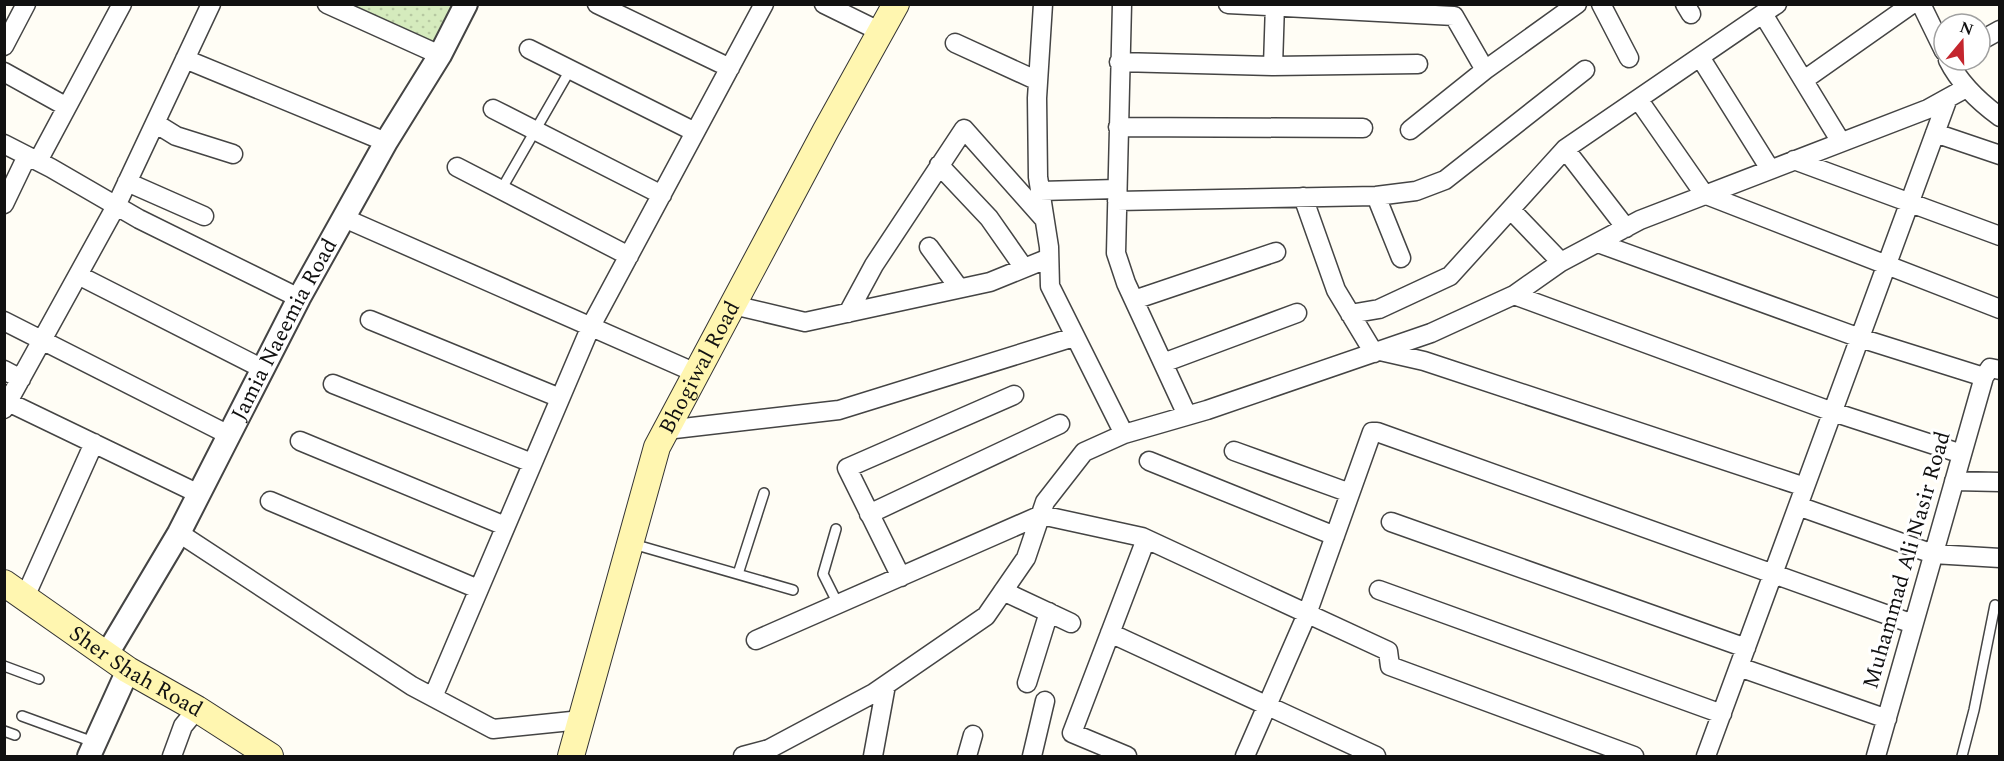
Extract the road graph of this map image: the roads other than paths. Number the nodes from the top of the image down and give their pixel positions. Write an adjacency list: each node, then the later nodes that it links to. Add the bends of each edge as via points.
1 (26, 4): 23 (street)
2 (122, 4): 43 (street)
3 (211, 4): 28 (street)
4 (327, 4): 25 (street)
5 (466, 4): 25 (street, Jamia Naeemia Road)
6 (597, 4): 32 (street)
7 (764, 4): 32 (street)
8 (824, 4): 21 (street)
9 (896, 4): 21 (main road, Bhogiwal Road)
10 (1043, 4): 39 (street)
11 (1122, 4): 29 (street)
12 (1228, 4): 17 (street)
13 (1577, 4): 33 (street)
14 (1601, 4): 27 (street)
15 (1912, 4): 38 (street)
16 (1921, 4): 20 (street)
17 (1275, 6): 19 (street); 31 (street)
18 (1770, 9): 26 (street); 38 (street)
19 (1455, 10): 33 (street)
20 (1932, 26)
21 (880, 32): 95 (main road, Bhogiwal Road)
22 (955, 43): 39 (street)
23 (4, 46)
24 (529, 49): 34 (street)
25 (440, 55): 53 (street, Jamia Naeemia Road)
26 (1700, 57): 42 (street); 63 (street)
27 (1629, 58)
28 (185, 59): 46 (street); 53 (street)
29 (1119, 62): 31 (street); 47 (street)
30 (1418, 64): 31 (street)
31 (1273, 66)
32 (730, 68): 51 (street)
33 (1485, 69): 50 (street)
34 (570, 70): 49 (lane); 51 (street)
35 (1585, 70): 70 (street, via 1445,180 1416,190)
36 (4, 72): 43 (street)
37 (1954, 72): 40 (street)
38 (1804, 80): 54 (street)
39 (1038, 81): 66 (street)
40 (1966, 88): 41 (street); 45 (street)
41 (1948, 98): 52 (street); 54 (street)
42 (1638, 99): 56 (street); 67 (street)
43 (67, 107): 59 (street)
44 (493, 109): 49 (street)
45 (2000, 117)
46 (155, 123): 57 (street, via 176,136); 64 (street)
47 (1118, 127): 48 (street); 69 (street)
48 (1363, 128)
49 (536, 130): 65 (lane); 68 (street)
50 (1410, 130)
51 (695, 132): 68 (street)
52 (1935, 133): 58 (street); 72 (street)
53 (386, 142): 77 (street, Jamia Naeemia Road)
54 (1841, 142): 60 (street)
55 (4, 144): 59 (street)
56 (1565, 149): 75 (street); 79 (street)
57 (233, 154)
58 (2000, 155)
59 (32, 159): 73 (street); 74 (street)
60 (1794, 160): 63 (street); 72 (street)
61 (939, 165): 78 (street, via 963,129); 89 (street, via 990,218); 97 (street)
62 (457, 167): 65 (street)
63 (1770, 169): 67 (street)
64 (127, 182): 74 (street); 76 (street)
65 (501, 190): 84 (street)
66 (1040, 191): 69 (street); 78 (street)
67 (1704, 194): 79 (street); 88 (street)
68 (662, 195): 84 (street)
69 (1117, 195): 71 (street); 94 (street, via 1116,253)
70 (1376, 196): 71 (street); 86 (street)
71 (1303, 197): 99 (street, via 1336,290)
72 (1910, 202): 80 (street); 88 (street)
73 (4, 204)
74 (116, 206): 90 (street); 93 (street)
75 (1512, 211): 87 (street); 99 (street, via 1450,276 1379,309)
76 (204, 216)
77 (344, 218): 93 (street, Jamia Naeemia Road); 102 (street)
78 (1044, 219): 85 (street)
79 (1626, 228): 81 (street)
80 (2000, 236)
81 (1598, 243): 87 (street); 104 (street)
82 (929, 247): 91 (street)
83 (1276, 252): 94 (street)
84 (628, 256): 102 (street)
85 (1049, 258): 89 (street); 103 (street, via 1050,286)
86 (1401, 258)
87 (1562, 262): 92 (street)
88 (1886, 266): 96 (street); 104 (street)
89 (1024, 268): 91 (street, via 990,282)
90 (78, 274): 105 (street); 108 (street)
91 (959, 288): 97 (street)
92 (1514, 295): 106 (street, via 1431,333); 117 (street)
93 (299, 298): 108 (street, Jamia Naeemia Road)
94 (1134, 300): 107 (street)
95 (733, 305): 97 (street, via 805,322); 111 (main road, Bhogiwal Road)
96 (2000, 309)
97 (848, 313)
98 (1297, 313): 107 (street)
99 (1350, 314): 106 (street)
100 (370, 320): 115 (street)
101 (4, 321): 105 (street)
102 (591, 327): 111 (street); 115 (street)
103 (1074, 338): 120 (street, via 839,410); 121 (street)
104 (1860, 338): 110 (street); 117 (street)
105 (42, 341): 112 (street); 122 (street)
106 (1377, 352): 118 (street); 131 (street, via 1424,362)
107 (1163, 363): 118 (street)
108 (263, 369): 122 (street, Jamia Naeemia Road)
109 (4, 370): 112 (street)
110 (1992, 373): 126 (street, Muhammad Ali Nasir Road)
111 (696, 374): 120 (main road, Bhogiwal Road)
112 (21, 379): 116 (street)
113 (333, 384): 128 (street)
114 (1014, 395): 137 (street, via 847,468)
115 (560, 398): 128 (street)
116 (6, 405): 124 (street)
117 (1833, 412): 126 (street); 131 (street)
118 (1187, 416): 121 (street)
119 (1060, 424): 137 (street)
120 (666, 430): 145 (main road, Bhogiwal Road, via 657,447)
121 (1124, 434): 138 (street, via 1084,452 1045,502)
122 (229, 435): 134 (street, Jamia Naeemia Road)
123 (300, 441): 140 (street)
124 (94, 443): 134 (street); 151 (street)
125 (1234, 451): 133 (street)
126 (1962, 454): 129 (street, Muhammad Ali Nasir Road)
127 (1149, 461): 143 (street)
128 (532, 463): 140 (street)
129 (1954, 481): 130 (street); 146 (street, Muhammad Ali Nasir Road)
130 (2000, 482)
131 (1805, 487): 136 (street)
132 (764, 493): 149 (lane)
133 (1350, 493): 143 (street); 148 (street, via 1372,432 1377,432)
134 (199, 494): 142 (street, Jamia Naeemia Road)
135 (270, 501): 152 (street)
136 (1798, 506): 146 (street); 148 (street)
137 (869, 514): 150 (street)
138 (1041, 515): 144 (street); 150 (street); 155 (street, via 1026,558)
139 (1391, 522): 164 (street)
140 (505, 525): 152 (street)
141 (836, 529): 156 (lane, via 822,574)
142 (179, 532): 165 (street, Jamia Naeemia Road); 172 (street)
143 (1335, 536): 159 (street)
144 (1146, 539): 159 (street); 162 (street)
145 (630, 543): 149 (lane); 179 (main road, Bhogiwal Road)
146 (1933, 554): 147 (street); 161 (street, Muhammad Ali Nasir Road)
147 (2000, 558)
148 (1774, 573): 161 (street); 164 (street)
149 (738, 574): 153 (lane)
150 (900, 577): 156 (street)
151 (15, 590): 165 (main road, Sher Shah Road)
152 (478, 590): 172 (street)
153 (794, 590)
154 (1379, 590): 176 (street)
155 (1003, 591): 158 (street); 171 (street, via 986,616)
156 (838, 604): 163 (street)
157 (1995, 605): 198 (lane)
158 (1049, 612): 160 (street); 170 (street)
159 (1307, 614): 174 (street); 195 (street, via 1388,651 1390,666)
160 (1071, 623)
161 (1913, 624): 178 (street, Muhammad Ali Nasir Road)
162 (1110, 633): 174 (street); 192 (street, via 1072,733)
163 (756, 640)
164 (1746, 648): 167 (street)
165 (106, 654): 168 (main road, Sher Shah Road)
166 (4, 666): 169 (lane)
167 (1739, 667): 176 (street); 178 (street)
168 (128, 669): 175 (main road, Sher Shah Road); 183 (street)
169 (39, 679)
170 (1027, 683)
171 (886, 685): 184 (street); 189 (street)
172 (433, 697): 179 (street, via 493,729)
173 (1045, 701): 191 (street)
174 (1267, 705): 193 (street); 194 (street)
175 (197, 709): 185 (main road, Sher Shah Road); 186 (street, via 183,726)
176 (1722, 714): 196 (street)
177 (22, 716): 183 (lane)
178 (1887, 719): 197 (street, Muhammad Ali Nasir Road)
179 (581, 720): 187 (main road, Bhogiwal Road)
180 (4, 731): 181 (lane)
181 (15, 735)
182 (973, 735): 190 (street)
183 (92, 749)
184 (779, 750): 188 (street)
185 (261, 754)
186 (172, 756)
187 (571, 756)
188 (743, 756)
189 (873, 756)
190 (968, 756)
191 (1032, 756)
192 (1127, 756)
193 (1245, 756)
194 (1376, 756)
195 (1634, 756)
196 (1707, 756)
197 (1876, 756)
198 (1962, 756)

